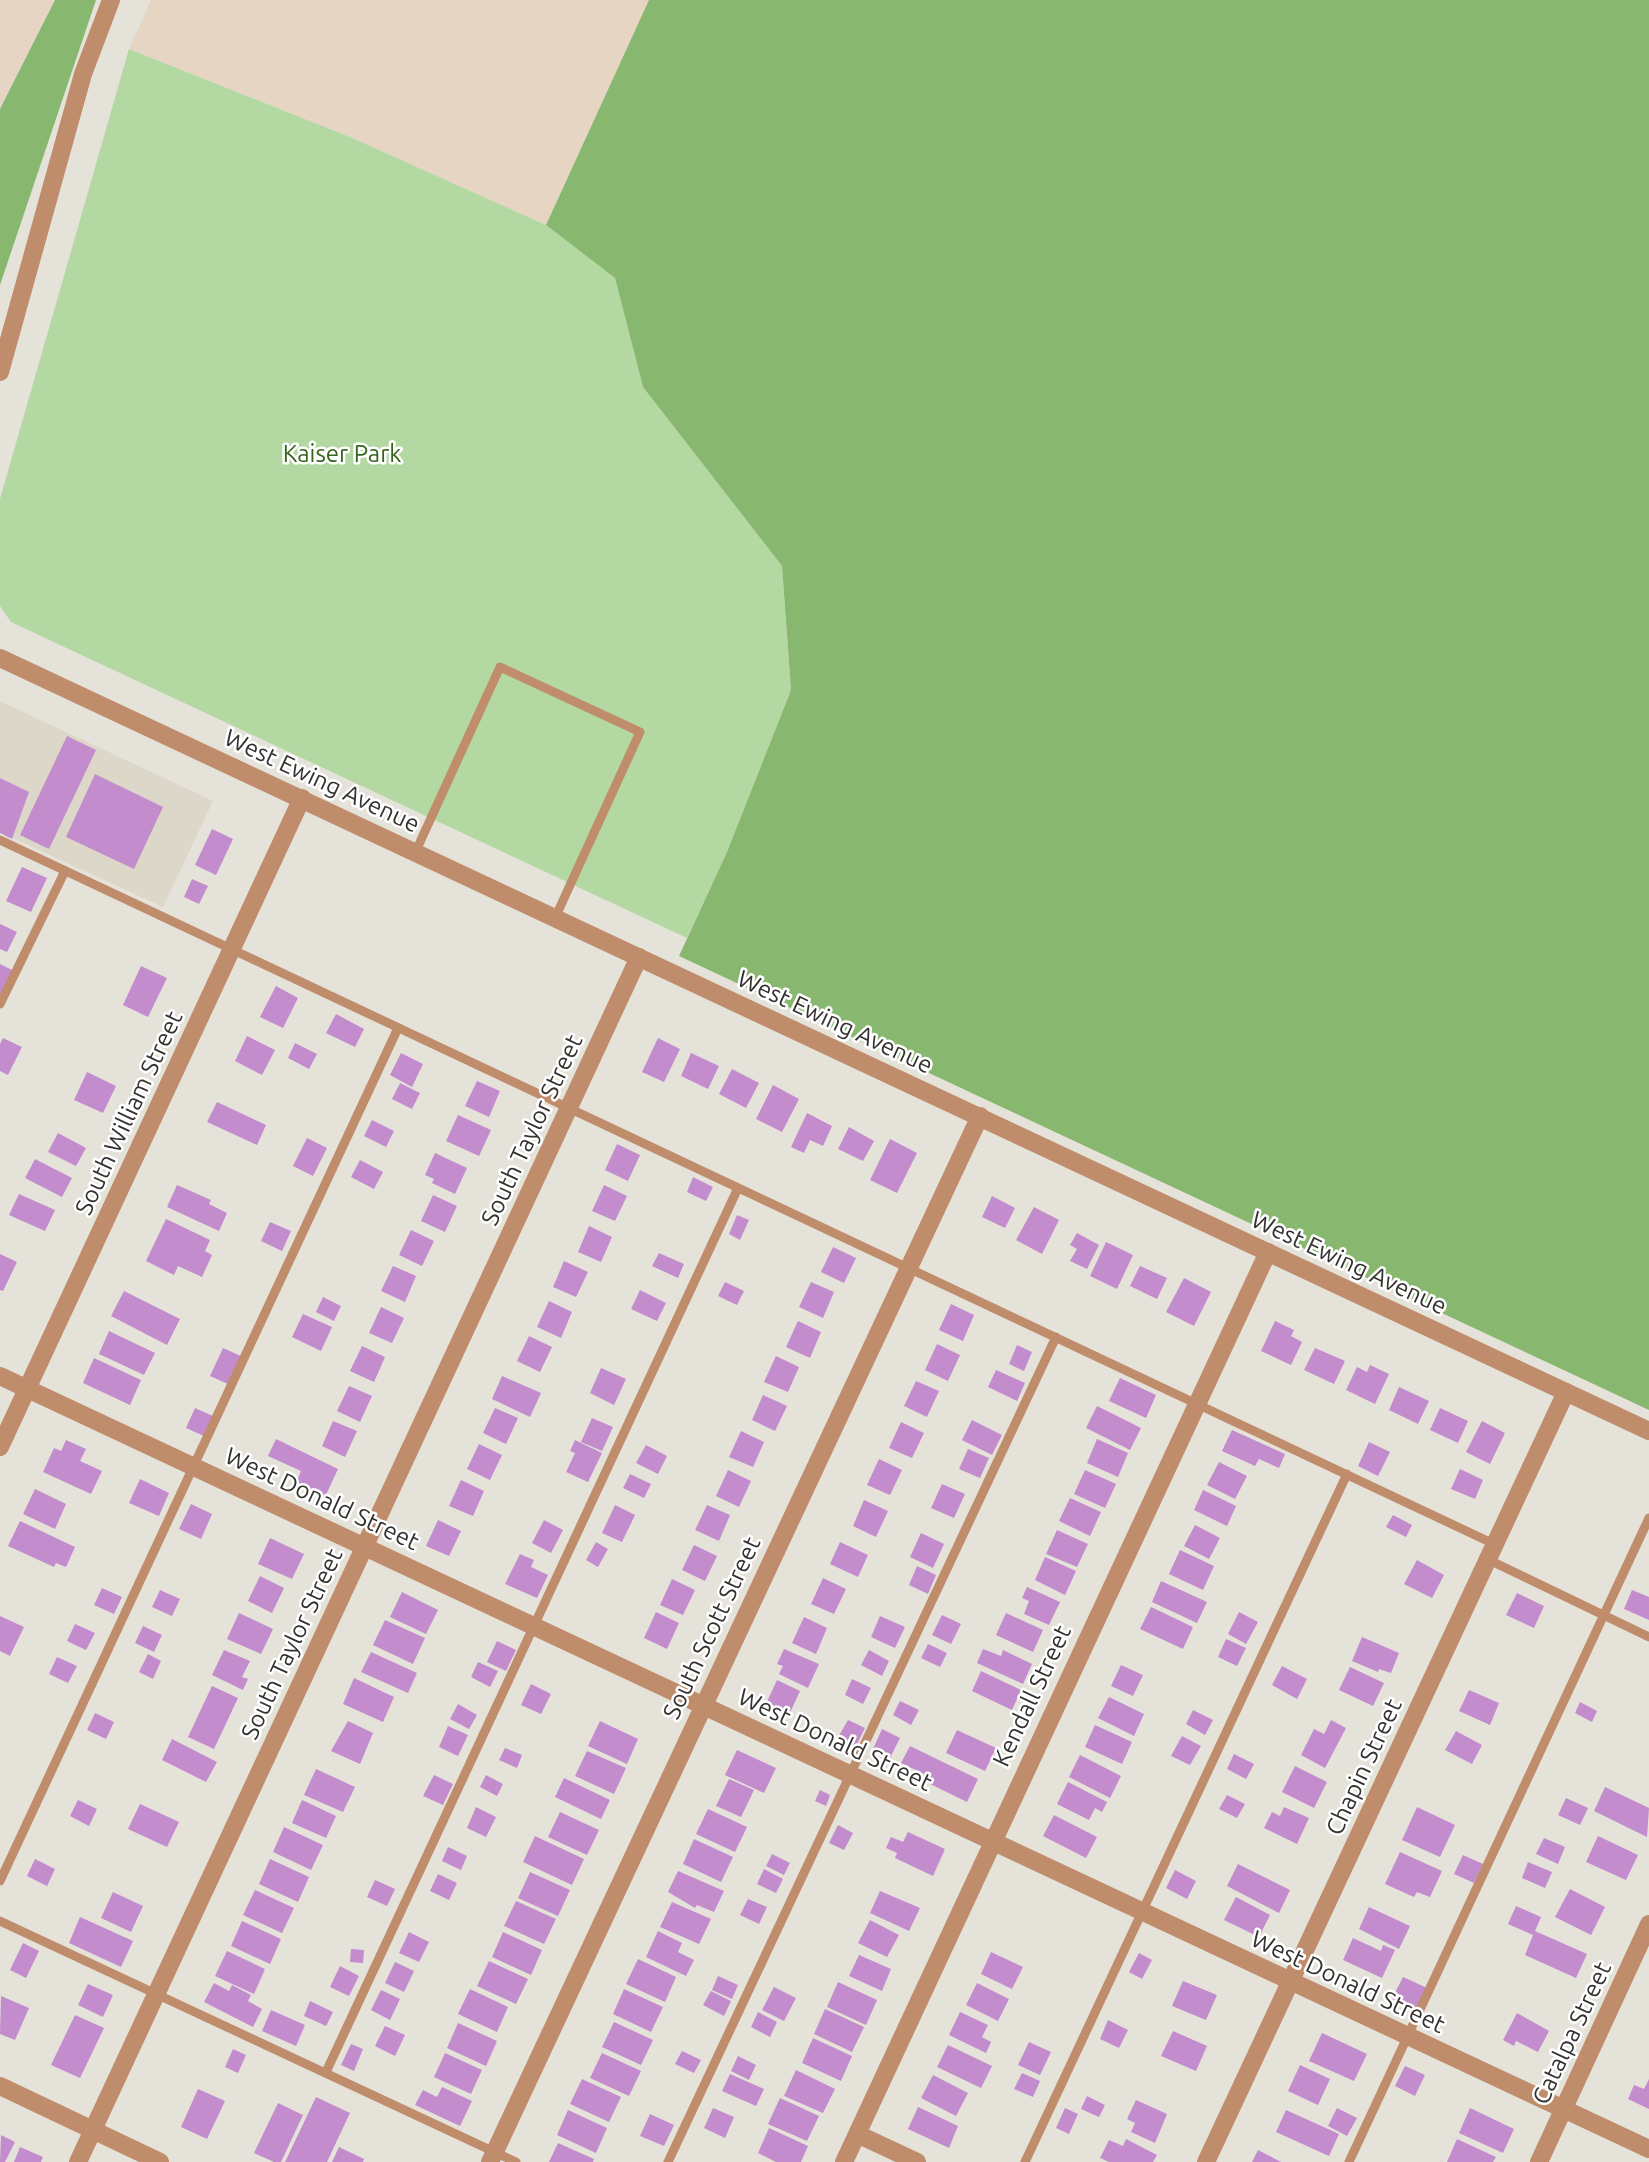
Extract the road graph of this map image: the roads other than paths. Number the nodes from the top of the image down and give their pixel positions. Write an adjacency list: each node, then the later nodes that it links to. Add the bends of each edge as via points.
1 (111, 0): 2 (street, via 80,86)
2 (0, 372)
3 (0, 658): 4 (street, West Ewing Avenue)
4 (302, 798): 6 (street, West Ewing Avenue); 9 (street, South William Street)
5 (0, 840): 7 (lane)
6 (415, 853): 8 (street, West Ewing Avenue); 8 (lane, via 500,667 640,732)
7 (65, 870): 9 (lane); 11 (lane)
8 (555, 918): 10 (street, West Ewing Avenue)
9 (232, 949): 12 (lane); 20 (street, South William Street)
10 (639, 957): 13 (street, South Taylor Street); 14 (street, West Ewing Avenue)
11 (0, 1004)
12 (398, 1028): 13 (lane); 25 (lane)
13 (569, 1108): 15 (lane); 28 (street, South Taylor Street)
14 (980, 1116): 16 (street, West Ewing Avenue); 17 (street, South Scott Street)
15 (738, 1188): 17 (lane); 31 (lane)
16 (1268, 1252): 21 (street, West Ewing Avenue); 22 (street, Kendall Street)
17 (908, 1267): 18 (lane); 33 (street, South Scott Street)
18 (1056, 1338): 22 (lane); 34 (lane)
19 (0, 1376): 20 (street, West Donald Street)
20 (27, 1389): 24 (street, South William Street); 25 (street, West Donald Street)
21 (1566, 1392): 23 (street, West Ewing Avenue); 29 (street, Chapin Street)
22 (1196, 1403): 26 (lane); 35 (street, Kendall Street)
23 (1649, 1431)
24 (0, 1447)
25 (194, 1467): 28 (street, West Donald Street); 36 (lane)
26 (1347, 1474): 29 (lane); 37 (lane)
27 (1649, 1518): 30 (lane)
28 (365, 1547): 31 (street, West Donald Street); 41 (street, South Taylor Street)
29 (1491, 1551): 30 (lane); 40 (street, Chapin Street)
30 (1604, 1616): 32 (lane); 42 (lane)
31 (536, 1625): 33 (street, West Donald Street); 43 (lane)
32 (1649, 1637)
33 (704, 1704): 34 (street, West Donald Street); 49 (street, South Scott Street)
34 (851, 1774): 35 (street, West Donald Street); 53 (lane)
35 (991, 1840): 37 (street, West Donald Street); 47 (street, Kendall Street)
36 (0, 1881)
37 (1142, 1912): 40 (street, West Donald Street); 56 (lane)
38 (0, 1921): 41 (lane)
39 (1649, 1924): 45 (street, Catalpa Street)
40 (1289, 1982): 42 (street, West Donald Street); 57 (street, Chapin Street)
41 (156, 1993): 43 (lane); 46 (street, South Taylor Street)
42 (1408, 2037): 45 (street, West Donald Street); 58 (lane)
43 (326, 2072): 49 (lane)
44 (0, 2086): 46 (street)
45 (1563, 2109): 48 (street, West Donald Street); 59 (street, Catalpa Street)
46 (93, 2130): 50 (street, South Taylor Street); 51 (street)
47 (857, 2134): 54 (street, Kendall Street); 55 (street)
48 (1649, 2149)
49 (492, 2157): 52 (lane)
50 (78, 2162)
51 (160, 2162)
52 (516, 2162)
53 (668, 2162)
54 (844, 2162)
55 (917, 2162)
56 (1025, 2162)
57 (1206, 2162)
58 (1349, 2162)
59 (1539, 2162)

